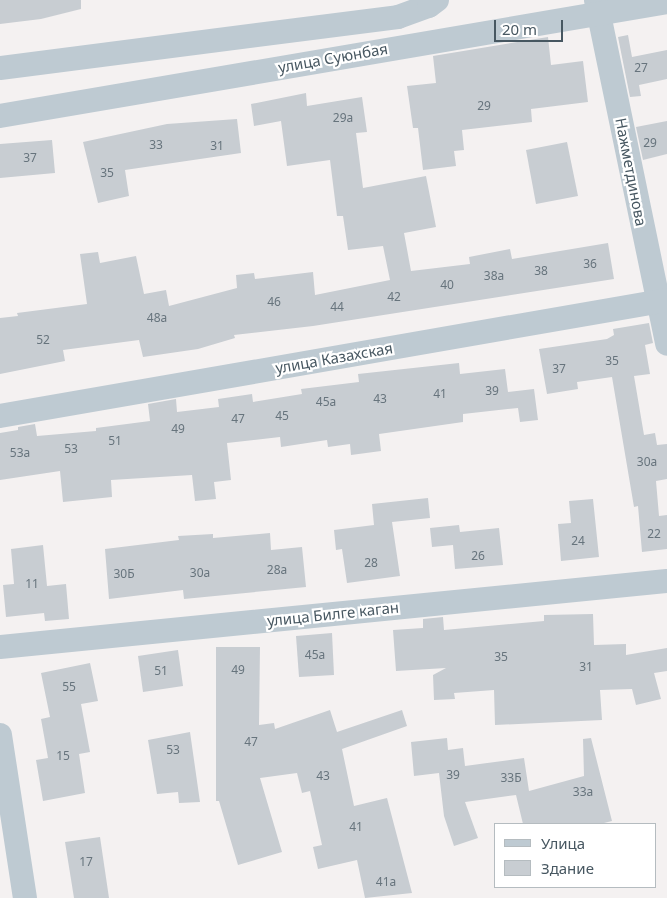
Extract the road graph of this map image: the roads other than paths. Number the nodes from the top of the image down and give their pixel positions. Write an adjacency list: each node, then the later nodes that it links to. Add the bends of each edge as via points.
1 (437, 0): 4 (street, улица Суюнбая, via 398,17)
2 (667, 2): 3 (street, улица Суюнбая)
3 (597, 6): 5 (street, улица Суюнбая); 6 (street, Нажметдинова)
4 (0, 68)
5 (0, 116)
6 (662, 301): 7 (street, Нажметдинова); 8 (street, улица Казахская)
7 (667, 344)
8 (0, 416)
9 (667, 581): 10 (street, улица Билге каган)
10 (0, 647)
11 (0, 735): 12 (street)
12 (25, 898)

